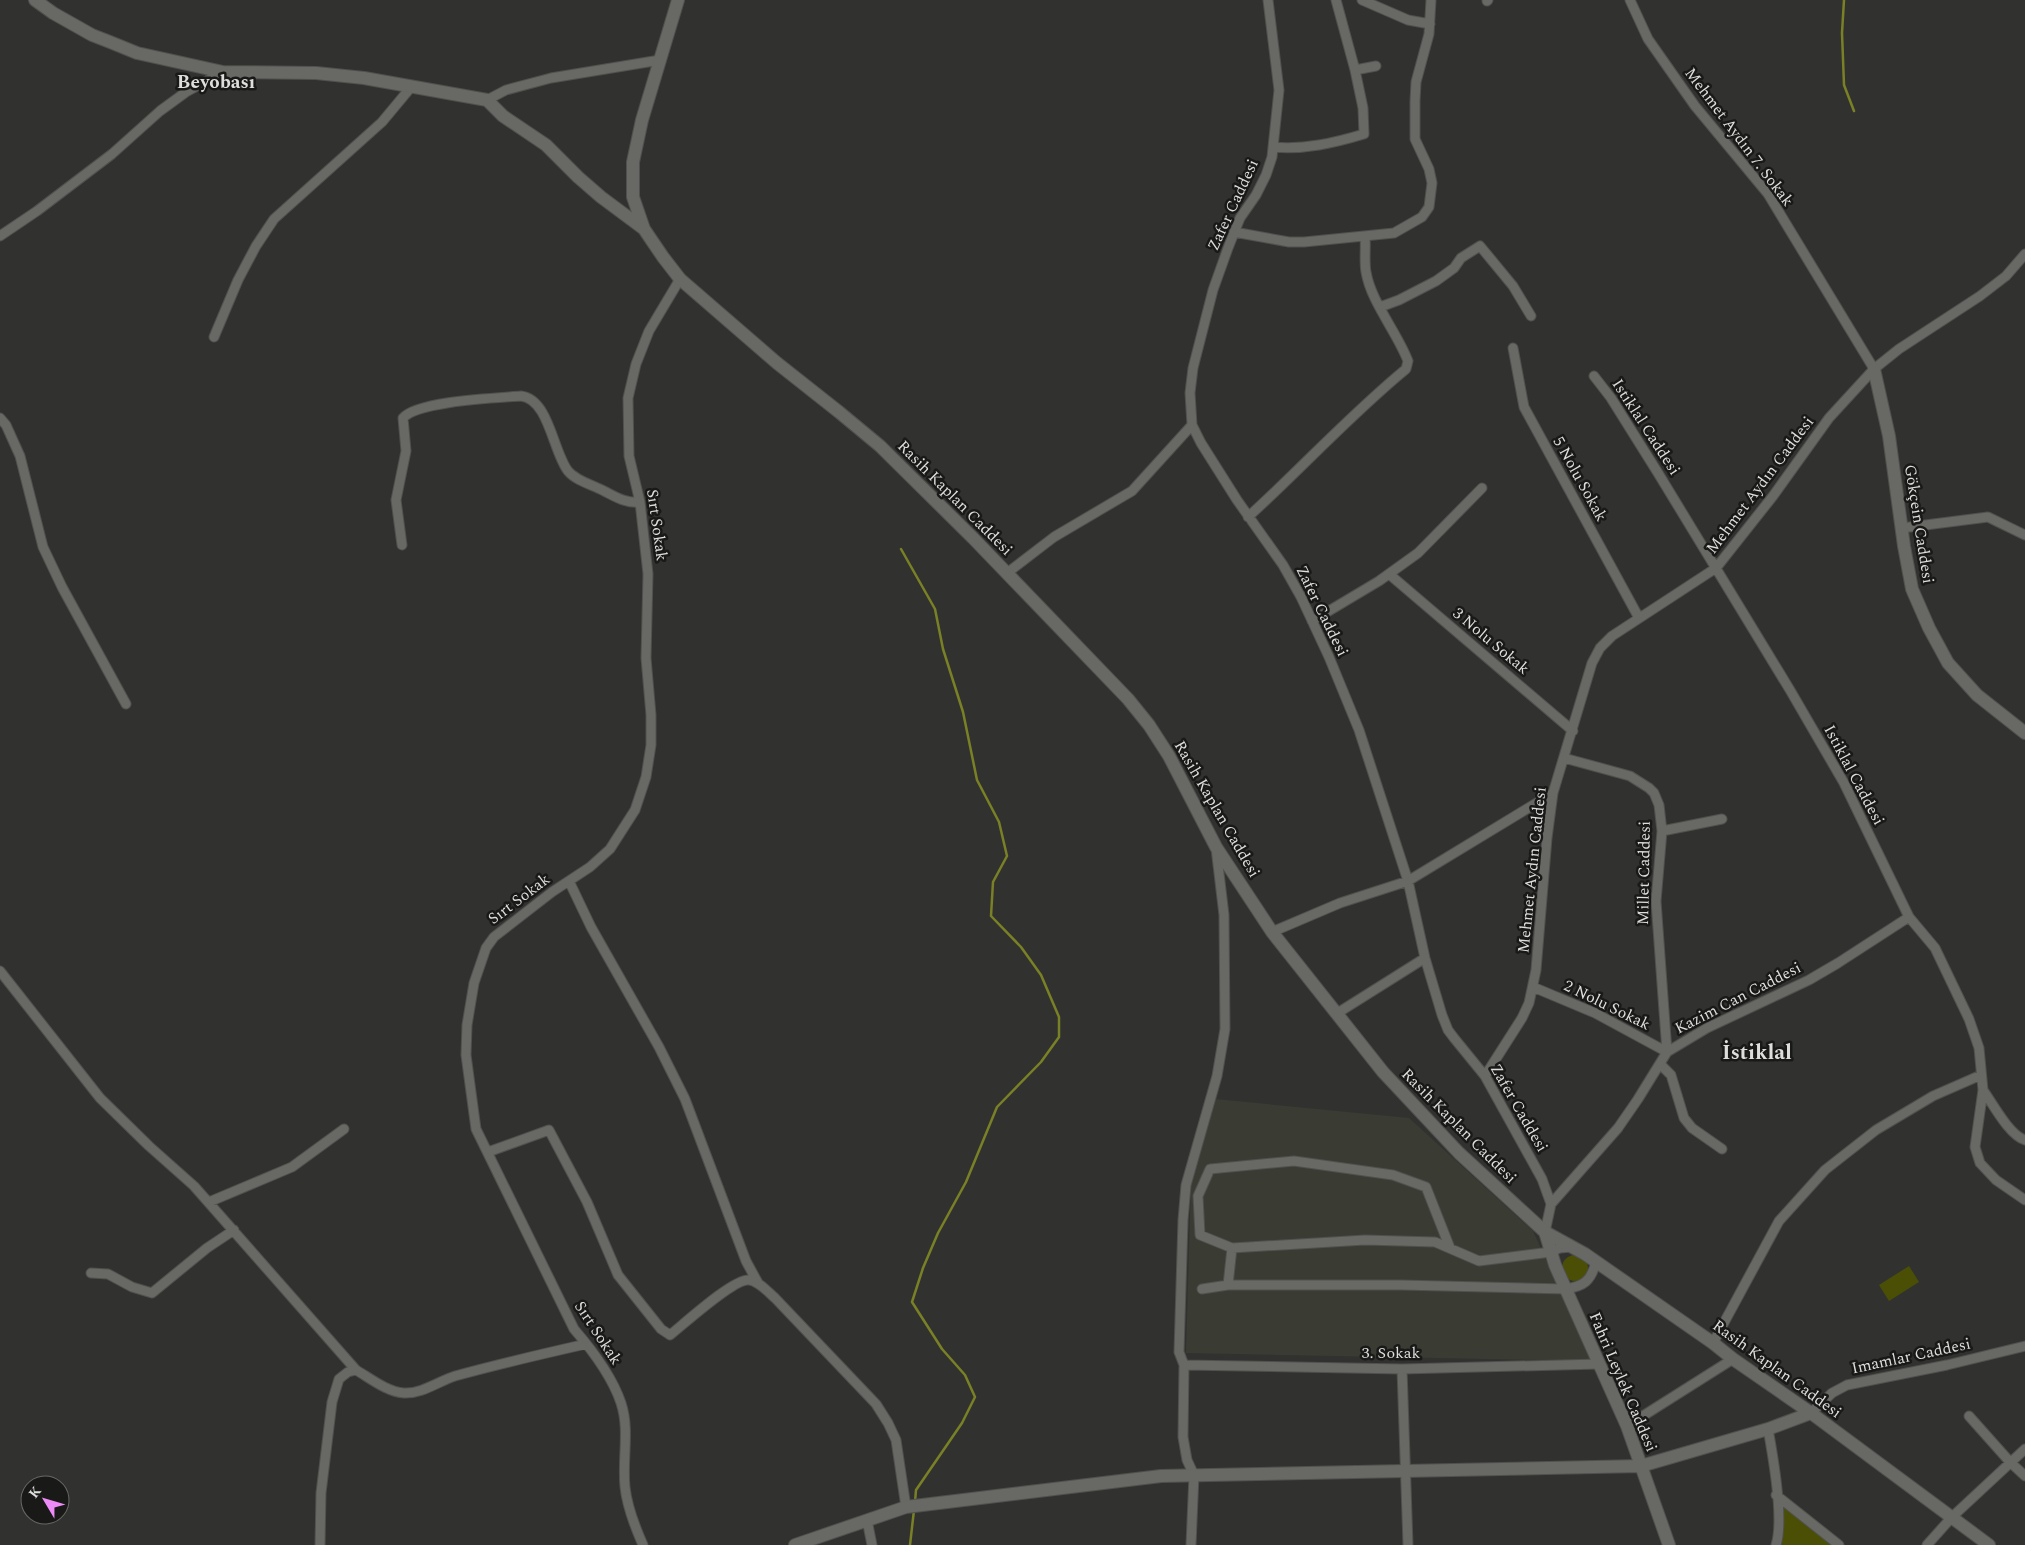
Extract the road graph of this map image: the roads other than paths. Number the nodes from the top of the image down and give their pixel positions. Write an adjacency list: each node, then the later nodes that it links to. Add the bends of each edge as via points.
1 (35, 0): 12 (street, via 92,35 128,49)
2 (678, 0): 9 (street, Rasih Kaplan Caddesi)
3 (1268, 0): 15 (street, Zafer Caddesi, via 1279,90)
4 (1336, 0): 11 (street)
5 (1362, 0): 8 (street, via 1408,20)
6 (1431, 0): 8 (street)
7 (1630, 0): 26 (street, Mehmet Aydın 7. Sokak, via 1648,39 1695,106 1768,194)
8 (1430, 24): 19 (street, via 1416,82 1414,120 1415,139 1432,183 1429,207 1422,217 1394,233)
9 (660, 60): 14 (street, via 552,78 506,90); 16 (street, Rasih Kaplan Caddesi, via 633,162 633,197)
10 (1376, 66): 11 (street)
11 (1355, 70): 15 (street, via 1363,108 1364,134 1292,149)
12 (223, 72): 13 (street, via 316,74); 18 (street, via 160,111 112,154)
13 (412, 86): 14 (street); 24 (street, via 382,122 274,219 238,280)
14 (487, 100): 16 (street, via 503,116 546,144 578,178)
15 (1273, 147): 17 (street, Zafer Caddesi, via 1266,175)
16 (644, 229): 21 (street, Rasih Kaplan Caddesi)
17 (1234, 232): 19 (street, via 1288,242); 29 (street, Zafer Caddesi, via 1213,290 1193,368 1190,392)
18 (0, 236)
19 (1365, 237): 22 (street, via 1366,272)
20 (2025, 254): 26 (street, Mehmet Aydın Caddesi, via 2006,276 1980,296)
21 (680, 279): 31 (street, Sırt Sokak, via 648,331 628,398 629,456); 37 (street, Rasih Kaplan Caddesi, via 776,363 880,446)
22 (1380, 307): 23 (street, via 1436,281 1480,246 1513,286); 32 (street, via 1403,348 1408,361 1406,369 1337,430)
23 (1531, 316)
24 (214, 337)
25 (1513, 348): 39 (street, 5 Nolu Sokak, via 1524,407)
26 (1874, 369): 33 (street, Gökçein Caddesi, via 1890,436); 36 (street, Mehmet Aydın Caddesi, via 1829,418)
27 (1594, 376): 36 (street, Istiklal Caddesi, via 1611,398)
28 (0, 418): 41 (street, via 20,456 43,547)
29 (1192, 425): 32 (street, Zafer Caddesi); 37 (street, via 1132,491 1054,537)
30 (1482, 488): 38 (street, via 1418,553)
31 (640, 502): 35 (street, via 621,500 570,474 537,404 530,398 521,396 438,405 403,418 406,460 396,500); 49 (street, Sırt Sokak, via 648,574 646,658 651,745 646,777 635,810 610,849)
32 (1248, 517): 40 (street, Zafer Caddesi, via 1283,565)
33 (1902, 528): 34 (street, via 1988,517); 43 (street, Gökçein Caddesi, via 1912,589 1948,663 1978,695)
34 (2025, 535)
35 (402, 545)
36 (1716, 568): 39 (street, Mehmet Aydın Caddesi); 51 (street, Istiklal Caddesi, via 1844,783)
37 (1007, 573): 48 (street, Rasih Kaplan Caddesi, via 1149,725)
38 (1389, 574): 40 (street); 42 (street, 3 Nolu Sokak)
39 (1639, 618): 42 (street, Mehmet Aydın Caddesi, via 1600,648 1592,663)
40 (1312, 621): 50 (street, Zafer Caddesi, via 1359,730)
41 (126, 704)
42 (1573, 731): 44 (street, Mehmet Aydın Caddesi)
43 (2025, 733)
44 (1564, 758): 45 (street, Mehmet Aydın Caddesi); 47 (street, Millet Caddesi, via 1630,776 1649,788 1659,806)
45 (1553, 793): 50 (street); 55 (street, Mehmet Aydın Caddesi)
46 (1722, 819): 47 (street)
47 (1662, 831): 57 (street, Millet Caddesi, via 1656,901)
48 (1216, 847): 52 (street, Rasih Kaplan Caddesi); 86 (street, via 1224,915 1225,1029 1217,1076 1186,1185 1179,1352)
49 (569, 881): 65 (street, Sırt Sokak, via 494,938 486,948 474,983 466,1055 476,1129); 77 (street, via 685,1100)
50 (1408, 881): 52 (street, via 1340,903); 53 (street, Zafer Caddesi)
51 (1909, 917): 57 (street, Kazim Can Caddesi, via 1809,980 1707,1028); 59 (street, Istiklal Caddesi, via 1935,948 1969,1019 1979,1048)
52 (1272, 932): 56 (street, Rasih Kaplan Caddesi)
53 (1425, 958): 56 (street); 60 (street, Zafer Caddesi, via 1448,1030)
54 (0, 971): 67 (street, via 100,1098)
55 (1533, 987): 57 (street, 2 Nolu Sokak, via 1595,1013); 60 (street, Mehmet Aydın Caddesi, via 1522,1018)
56 (1336, 1014): 70 (street, Rasih Kaplan Caddesi, via 1421,1114)
57 (1667, 1052): 58 (street, Kazim Can Caddesi)
58 (1660, 1064): 64 (street, via 1670,1075 1684,1118 1692,1128); 68 (street, Kazim Can Caddesi, via 1618,1128)
59 (1981, 1075): 61 (street, Istiklal Caddesi); 81 (street, via 1933,1096 1876,1130 1825,1170 1779,1221)
60 (1485, 1076): 68 (street, Zafer Caddesi, via 1542,1179)
61 (1983, 1090): 63 (street, via 2010,1129); 66 (street, Istiklal Caddesi, via 1976,1147 1980,1164)
62 (344, 1129): 67 (street, via 292,1167)
63 (2025, 1140)
64 (1722, 1149)
65 (488, 1152): 77 (street, via 549,1130 587,1202 618,1275 661,1329 670,1335 727,1289 742,1281); 82 (street, Sırt Sokak, via 574,1330)
66 (2025, 1200)
67 (209, 1202): 69 (street)
68 (1551, 1204): 70 (street)
69 (234, 1230): 76 (street, via 152,1293 108,1274); 88 (street)
70 (1545, 1232): 71 (street, Rasih Kaplan Caddesi); 74 (street, Fahri Leylek Caddesi)
71 (1572, 1247): 74 (street); 75 (street, Rasih Kaplan Caddesi)
72 (1232, 1248): 73 (street, via 1365,1240 1435,1242); 73 (street, via 1200,1235 1198,1196 1210,1169 1294,1161 1393,1175 1426,1187); 78 (street)
73 (1450, 1248): 74 (street, via 1479,1260)
74 (1551, 1252): 80 (street, Fahri Leylek Caddesi)
75 (1596, 1262): 80 (street, via 1593,1274 1586,1282); 81 (street, Rasih Kaplan Caddesi)
76 (91, 1273)
77 (758, 1284): 100 (street, via 876,1404 896,1440)
78 (1228, 1285): 79 (street); 80 (street)
79 (1202, 1289)
80 (1566, 1289): 85 (street, Fahri Leylek Caddesi)
81 (1713, 1342): 84 (street, Rasih Kaplan Caddesi)
82 (586, 1344): 88 (street, via 449,1378 417,1392 390,1390); 105 (street, Sırt Sokak, via 611,1380 621,1404 626,1441 625,1487)
83 (2025, 1346): 89 (street, Imamlar Caddesi, via 1947,1366 1847,1384)
84 (1733, 1359): 89 (street, Rasih Kaplan Caddesi); 91 (street)
85 (1599, 1364): 87 (street, 3. Sokak); 91 (street, Fahri Leylek Caddesi)
86 (1184, 1365): 87 (street, 3. Sokak); 97 (street, via 1183,1437 1187,1460)
87 (1402, 1369): 96 (street)
88 (356, 1370): 104 (street, via 339,1380 332,1402 320,1493)
89 (1811, 1413): 92 (street); 101 (street, Rasih Kaplan Caddesi)
90 (1969, 1416): 94 (street)
91 (1627, 1426): 95 (street, Fahri Leylek Caddesi)
92 (1768, 1429): 95 (street); 99 (street)
93 (2025, 1449): 94 (street)
94 (2010, 1462): 98 (street); 101 (street)
95 (1641, 1466): 96 (street); 110 (street, Fahri Leylek Caddesi)
96 (1406, 1471): 97 (street); 109 (street)
97 (1194, 1475): 100 (street, via 1161,1476); 108 (street)
98 (2025, 1476)
99 (1776, 1495): 103 (street); 111 (street)
100 (906, 1507): 102 (street)
101 (1952, 1517): 112 (street); 113 (street, Rasih Kaplan Caddesi)
102 (867, 1520): 106 (street); 107 (street)
103 (1778, 1544)
104 (320, 1545)
105 (643, 1545)
106 (795, 1545)
107 (872, 1545)
108 (1191, 1545)
109 (1408, 1545)
110 (1669, 1545)
111 (1839, 1545)
112 (1927, 1545)
113 (1989, 1545)

